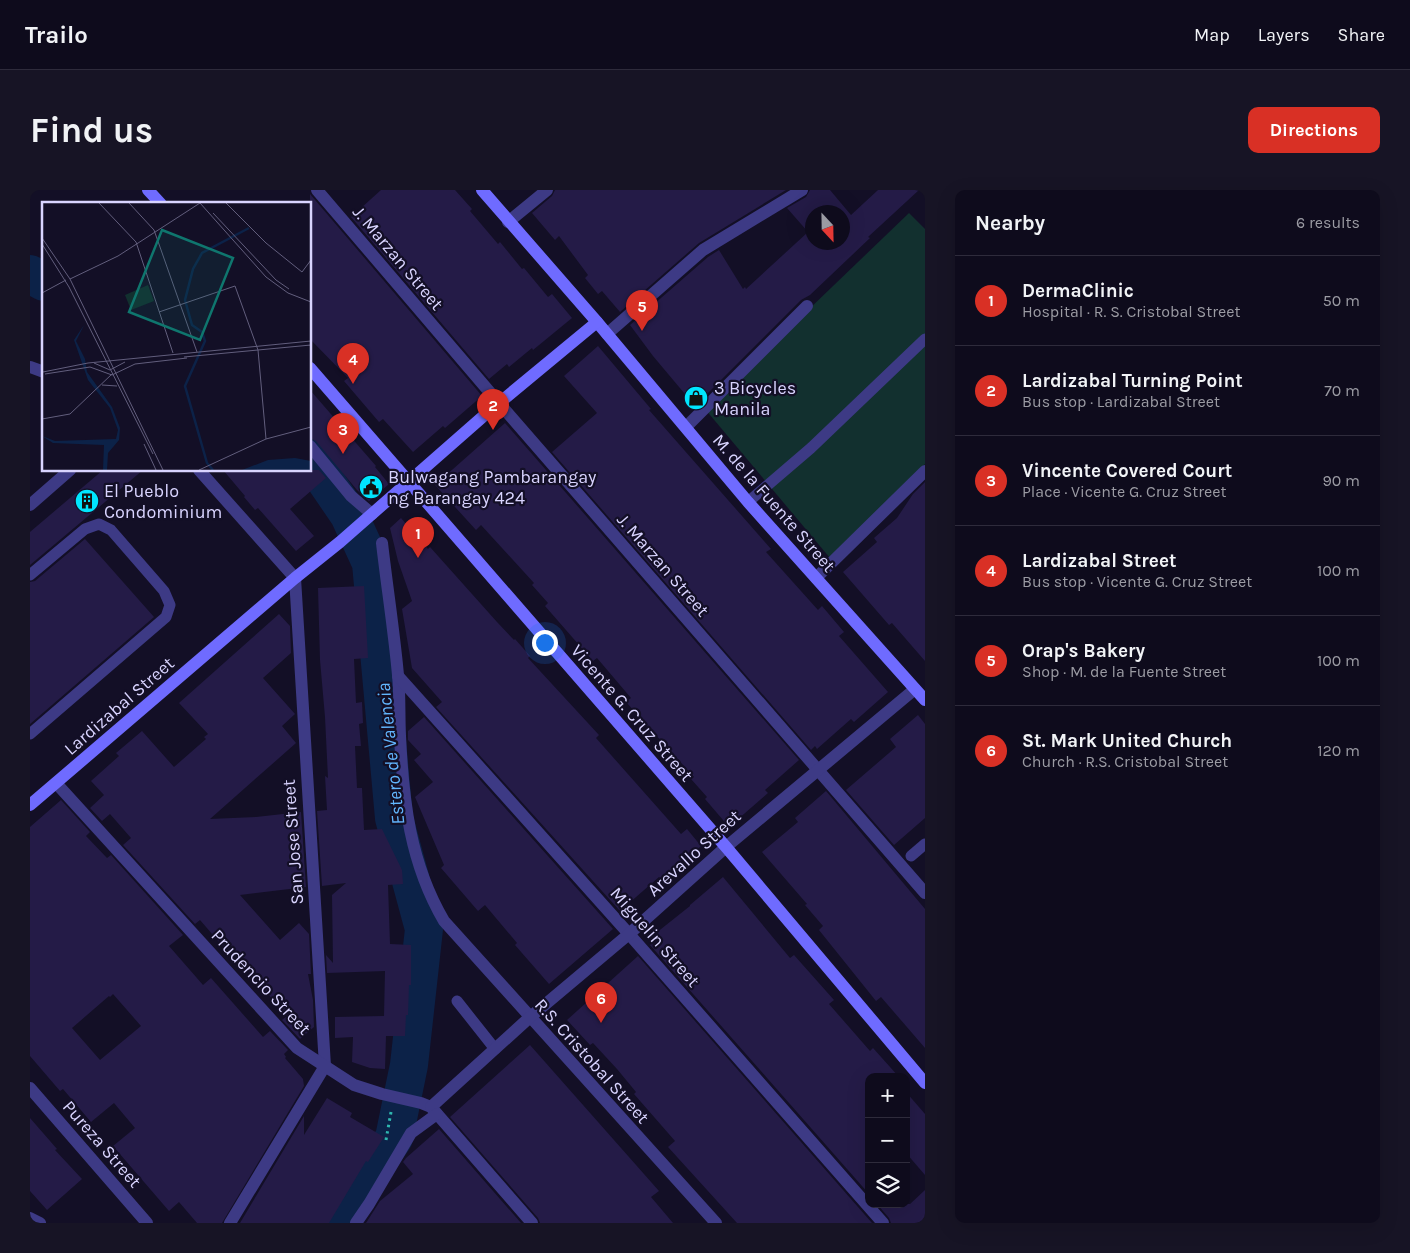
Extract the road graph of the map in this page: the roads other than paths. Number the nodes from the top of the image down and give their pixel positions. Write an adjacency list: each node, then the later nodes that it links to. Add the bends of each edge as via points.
1 (148, 190): 6 (street)
2 (317, 190): 15 (street, J. Marzan Street)
3 (482, 190): 7 (street, M. de la Fuente Street)
4 (547, 190): 7 (street)
5 (802, 190): 10 (street, via 703,250)
6 (159, 202)
7 (508, 222): 9 (street, M. de la Fuente Street)
8 (807, 306): 16 (street)
9 (597, 322): 10 (street, M. de la Fuente Street); 15 (street, Lardizabal Street)
10 (607, 334): 16 (street, M. de la Fuente Street)
11 (925, 339): 22 (lane, via 812,448)
12 (30, 367): 14 (street)
13 (311, 369): 21 (street, Vicente G. Cruz Street)
14 (42, 371)
15 (499, 403): 21 (street, Lardizabal Street); 33 (street, J. Marzan Street)
16 (686, 427): 22 (street, M. de la Fuente Street)
17 (311, 447): 24 (street)
18 (69, 471): 23 (street)
19 (199, 471): 27 (street)
20 (925, 471): 28 (street)
21 (409, 482): 24 (street, Lardizabal Street); 37 (street, Vicente G. Cruz Street)
22 (748, 502): 28 (street, M. de la Fuente Street)
23 (30, 505)
24 (369, 517): 27 (street, Lardizabal Street)
25 (382, 544): 29 (street, R.S. Cristobal Street)
26 (30, 576): 32 (lane, via 84,529 99,524 111,530 164,591 170,605 166,617)
27 (295, 578): 34 (street, Lardizabal Street); 44 (street, San Jose Street)
28 (816, 578): 30 (street, M. de la Fuente Street)
29 (398, 676): 40 (street, Miguelin Street); 42 (street, R.S. Cristobal Street, via 405,804 412,848 434,905 444,921)
30 (915, 689): 31 (street, M. de la Fuente Street); 33 (street, Arevallo Street)
31 (925, 700)
32 (30, 734)
33 (818, 770): 37 (street, Arevallo Street); 39 (street, J. Marzan Street)
34 (56, 783): 35 (street, Lardizabal Street); 44 (street, Prudencio Street, via 297,1048)
35 (30, 805)
36 (925, 844): 38 (lane)
37 (726, 847): 40 (street, Arevallo Street); 45 (street, Vicente G. Cruz Street)
38 (911, 856)
39 (925, 893)
40 (629, 934): 42 (street, Arevallo Street); 55 (street, Miguelin Street)
41 (458, 1001): 43 (lane)
42 (529, 1018): 43 (street, Arevallo Street); 54 (street, R.S. Cristobal Street)
43 (495, 1049): 47 (street, Arevallo Street)
44 (325, 1066): 47 (street, Prudencio Street, via 354,1085); 51 (street)
45 (925, 1083)
46 (30, 1088): 50 (street, Pureza Street)
47 (429, 1108): 52 (street, Arevallo Street); 53 (street)
48 (30, 1218): 49 (street)
49 (40, 1223)
50 (147, 1223)
51 (230, 1223)
52 (356, 1223)
53 (532, 1223)
54 (716, 1223)
55 (883, 1223)

